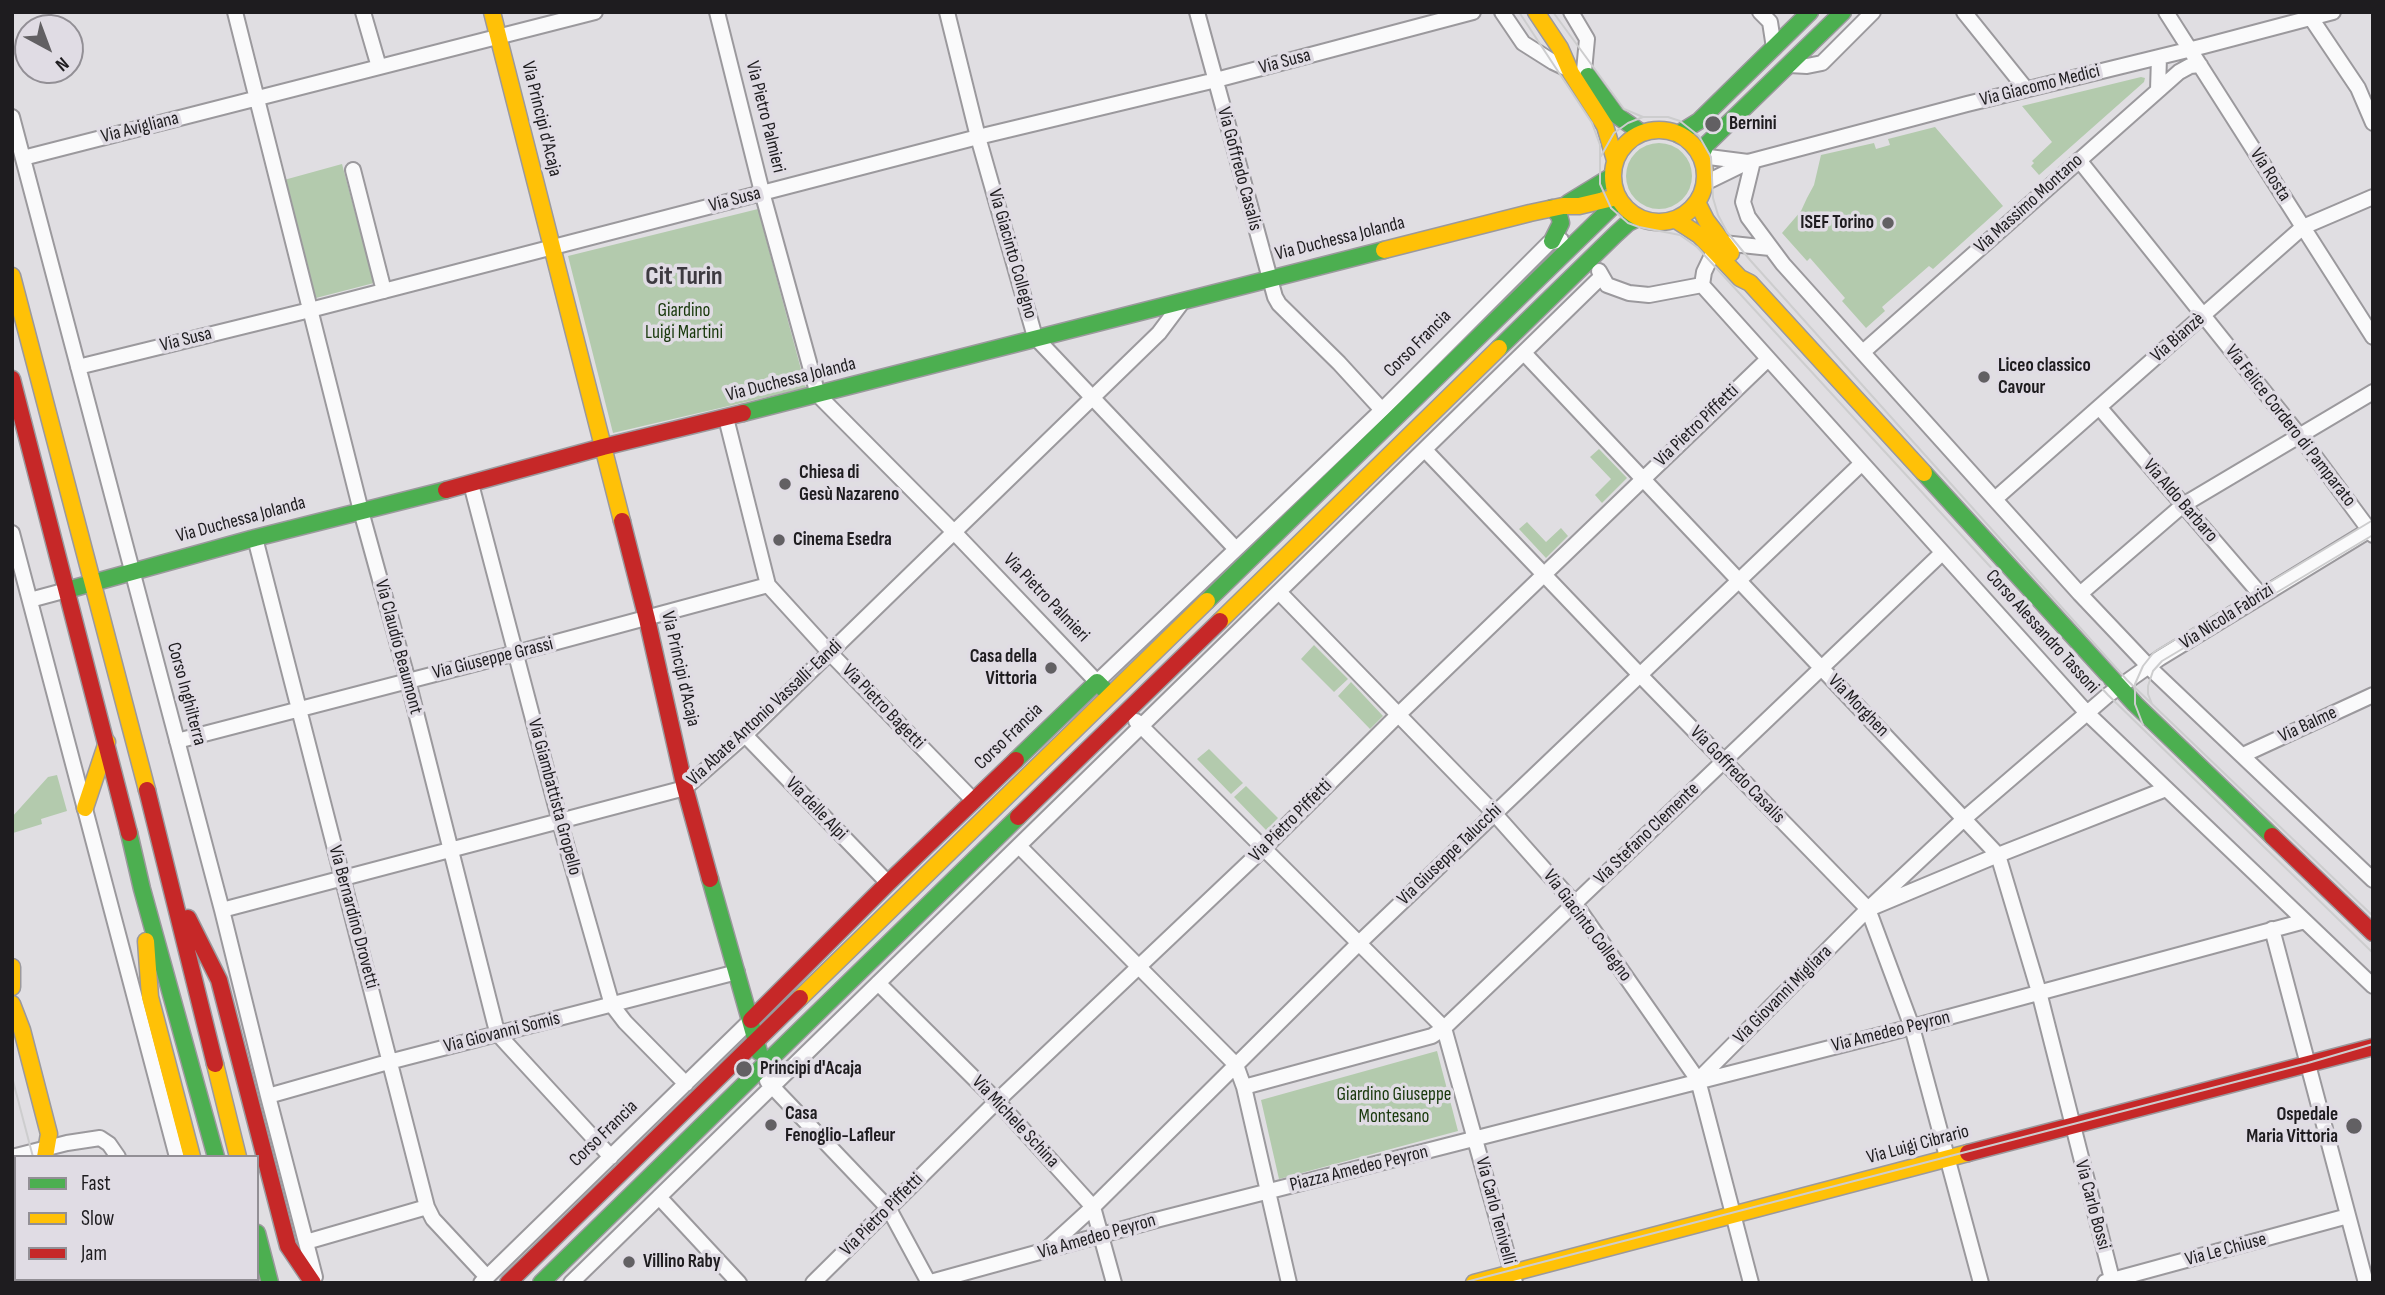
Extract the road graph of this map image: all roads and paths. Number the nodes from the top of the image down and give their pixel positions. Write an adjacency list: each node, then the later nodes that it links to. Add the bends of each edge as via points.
1 (235, 12): 30 (street)
2 (363, 12): 25 (street)
3 (492, 12): 19 (main road, Via Principi d'Acaja)
4 (595, 12): 19 (street, Via Avigliana)
5 (717, 12): 43 (street, Via Pietro Palmieri)
6 (947, 12): 35 (street, Via Giacinto Collegno)
7 (1197, 12): 27 (street, Via Goffredo Casalis)
8 (1474, 12): 27 (street, Via Susa)
9 (1502, 12): 26 (street, via 1523,43 1553,62)
10 (1536, 12): 26 (main road)
11 (1571, 12): 26 (street, via 1587,39)
12 (1810, 12): 20 (main road)
13 (1843, 12): 23 (main road)
14 (1873, 12): 23 (street, via 1822,63)
15 (1964, 12): 28 (street)
16 (2166, 12): 21 (street, Via Rosta)
17 (2322, 14): 21 (street, Via Giacomo Medici); 32 (street)
18 (1770, 16): 20 (street)
19 (499, 38): 25 (street, Via Avigliana); 54 (main road, Via Principi d'Acaja)
20 (1773, 48): 34 (main road, via 1699,121)
21 (2190, 49): 22 (street, Via Giacomo Medici); 24 (street, Via Rosta)
22 (2159, 57): 28 (street, Via Giacomo Medici); 29 (street)
23 (1789, 65): 36 (main road, via 1706,145)
24 (2200, 65): 29 (street, Via Massimo Montano, via 2179,72); 50 (street, Via Rosta)
25 (379, 67): 30 (street, Via Avigliana)
26 (1577, 70): 33 (main road, via 1616,115); 40 (main road, via 1605,126)
27 (1216, 80): 35 (street, Via Susa); 59 (street, Via Goffredo Casalis)
28 (2026, 89): 39 (street, Via Giacomo Medici)
29 (2158, 90): 38 (street, Via Massimo Montano)
30 (257, 98): 37 (street, Via Avigliana); 63 (street, Via Claudio Beaumont)
31 (12, 117): 37 (street, Corso Inghilterra)
32 (2373, 123)
33 (1642, 133): 34 (main road); 40 (main road, via 1621,149)
34 (1678, 134): 36 (main road)
35 (978, 137): 43 (street, Via Susa); 65 (street, Via Giacinto Collegno)
36 (1701, 156): 39 (street, Via Giacomo Medici); 42 (main road)
37 (23, 158): 70 (street, Corso Inghilterra)
38 (2079, 160): 64 (street, Via Felice Cordero di Pamparato); 67 (street, Via Massimo Montano)
39 (1750, 161): 42 (street, Via Giacomo Medici); 55 (street, via 1743,202)
40 (1614, 168): 44 (main road); 47 (main road, Via Duchessa Jolanda)
41 (353, 170): 61 (street)
42 (1705, 183): 46 (main road)
43 (762, 192): 54 (street, Via Susa); 73 (street, Via Pietro Palmieri)
44 (1617, 197): 47 (main road, Via Duchessa Jolanda); 48 (main road); 52 (main road, Corso Francia)
45 (2373, 198): 50 (street, Via Bianzè)
46 (1697, 202): 49 (main road); 53 (main road)
47 (1558, 207): 51 (main road, via 1561,223); 59 (main road, Via Duchessa Jolanda)
48 (1637, 218): 49 (main road, via 1662,223); 56 (main road)
49 (1675, 220): 53 (main road)
50 (2303, 227): 64 (street, Via Bianzè); 66 (street, Via Rosta)
51 (1552, 241): 52 (street); 76 (street, Corso Francia)
52 (1576, 241): 112 (main road, Corso Francia)
53 (1718, 247): 55 (street); 60 (street); 111 (main road, Corso Alessandro Tassoni, via 1740,278 1750,283)
54 (552, 248): 61 (street, Via Susa); 79 (main road, Via Principi d'Acaja)
55 (1770, 248): 67 (street)
56 (1595, 254): 58 (street); 115 (main road)
57 (12, 276): 96 (main road)
58 (1601, 277): 60 (street, via 1615,289 1649,295); 68 (street)
59 (1269, 279): 62 (main road, Via Duchessa Jolanda); 76 (street, Via Goffredo Casalis, via 1279,304)
60 (1702, 285): 69 (street, Corso Alessandro Tassoni)
61 (383, 291): 63 (street, Via Susa)
62 (1183, 301): 65 (main road, Via Duchessa Jolanda); 74 (street, Via Abate Antonio Vassalli-Eandi, via 1159,333)
63 (310, 310): 70 (street, Via Susa); 86 (street, Via Claudio Beaumont)
64 (2203, 315): 75 (street, Via Bianzè); 78 (street, Via Felice Cordero di Pamparato)
65 (1035, 337): 73 (main road, Via Duchessa Jolanda); 74 (street, Via Giacinto Collegno)
66 (2373, 337)
67 (1863, 352): 84 (street)
68 (1524, 353): 80 (street); 82 (street, Via Morghen)
69 (1768, 360): 81 (street, Corso Alessandro Tassoni); 82 (street, Via Pietro Piffetti)
70 (78, 367): 93 (street, Corso Inghilterra)
71 (12, 379): 98 (main road)
72 (2373, 392): 78 (street)
73 (818, 395): 77 (main road, Via Duchessa Jolanda); 87 (street, Via Pietro Palmieri)
74 (1092, 397): 87 (street, Via Abate Antonio Vassalli-Eandi); 91 (street, Via Giacinto Collegno)
75 (2099, 407): 84 (street, Via Bianzè); 85 (street, Via Aldo Barbaro)
76 (1382, 410): 91 (street, Corso Francia)
77 (726, 418): 79 (main road, Via Duchessa Jolanda); 97 (street, Via Pietro Bagetti)
78 (2299, 435): 85 (street); 88 (street, Via Felice Cordero di Pamparato)
79 (603, 447): 83 (main road, Via Duchessa Jolanda); 103 (main road, Via Principi d'Acaja)
80 (1425, 450): 94 (street, Via Goffredo Casalis); 99 (street)
81 (1861, 464): 92 (street, Corso Alessandro Tassoni); 95 (street, Via Giuseppe Talucchi)
82 (1642, 480): 94 (street, Via Pietro Piffetti); 95 (street, Via Morghen)
83 (471, 484): 86 (main road, Via Duchessa Jolanda); 104 (street, Via Giambattista Gropello)
84 (1995, 499): 100 (street)
85 (2183, 505): 100 (street); 101 (street, Via Aldo Barbaro)
86 (361, 511): 90 (main road, Via Duchessa Jolanda); 109 (street, Via Claudio Beaumont)
87 (953, 531): 105 (street, Via Abate Antonio Vassalli-Eandi); 110 (street, Via Pietro Palmieri)
88 (2372, 531): 101 (street, Via Nicola Fabrizi)
89 (12, 533): 102 (street)
90 (255, 538): 93 (main road, Via Duchessa Jolanda); 114 (street, Via Bernardino Drovetti)
91 (1236, 548): 110 (street, Corso Francia)
92 (1942, 553): 107 (street, Via Stefano Clemente); 116 (street, Corso Alessandro Tassoni)
93 (132, 571): 96 (main road, Via Duchessa Jolanda); 120 (street, Corso Inghilterra)
94 (1544, 576): 108 (street, Via Goffredo Casalis); 117 (street, Via Pietro Piffetti)
95 (1738, 579): 107 (street, Via Morghen); 108 (street, Via Giuseppe Talucchi)
96 (92, 583): 98 (main road, Via Duchessa Jolanda); 138 (main road)
97 (768, 585): 103 (street, Via Giuseppe Grassi); 105 (street, Via Pietro Bagetti)
98 (67, 590): 102 (street, Via Duchessa Jolanda); 121 (main road)
99 (1279, 592): 117 (street, Via Giacinto Collegno); 118 (street)
100 (2080, 594): 106 (street)
101 (2261, 595): 106 (street, Via Nicola Fabrizi)
102 (30, 600): 127 (street)
103 (647, 619): 104 (street, Via Giuseppe Grassi); 124 (main road, Via Principi d'Acaja)
104 (516, 653): 109 (street, Via Giuseppe Grassi); 130 (street, Via Giambattista Gropello)
105 (830, 653): 119 (street, Via Abate Antonio Vassalli-Eandi); 126 (street, Via Pietro Bagetti)
106 (2148, 665): 111 (street, Via Nicola Fabrizi); 122 (street)
107 (1821, 667): 123 (street, Via Stefano Clemente); 129 (street, Via Morghen)
108 (1640, 675): 123 (street, Via Goffredo Casalis); 128 (street, Via Giuseppe Talucchi)
109 (408, 681): 114 (street, Via Giuseppe Grassi); 133 (street, Via Claudio Beaumont)
110 (1097, 682): 112 (main road, Via Pietro Palmieri); 126 (main road, Corso Francia)
111 (2118, 686): 116 (street, Via Nicola Fabrizi); 145 (main road, Corso Alessandro Tassoni)
112 (1110, 695): 115 (street, Via Pietro Palmieri); 160 (main road, Corso Francia)
113 (2373, 695): 122 (street, Via Balme)
114 (299, 708): 120 (street, Via Giuseppe Grassi); 135 (street, Via Bernardino Drovetti)
115 (1127, 711): 118 (street, Via Pietro Palmieri); 165 (main road)
116 (2087, 713): 125 (street, Corso Alessandro Tassoni); 129 (street)
117 (1399, 714): 128 (street, Via Giacinto Collegno); 132 (street, Via Pietro Piffetti)
118 (1141, 726): 131 (street); 132 (street, Via Pietro Palmieri)
119 (745, 735): 124 (street, Via Abate Antonio Vassalli-Eandi); 137 (street, Via delle Alpi)
120 (177, 741): 142 (street, Corso Inghilterra)
121 (107, 742): 127 (main road); 139 (main road)
122 (2243, 755): 136 (street)
123 (1723, 760): 140 (street, Via Stefano Clemente); 141 (street, Via Goffredo Casalis)
124 (685, 788): 130 (street, Via Abate Antonio Vassalli-Eandi); 149 (main road, Via Principi d'Acaja)
125 (2166, 789): 134 (street); 143 (street, Corso Alessandro Tassoni)
126 (974, 801): 137 (main road, Corso Francia)
127 (85, 808): 177 (street)
128 (1494, 813): 140 (street, Via Giacinto Collegno); 146 (street, Via Giuseppe Talucchi)
129 (1965, 818): 134 (street, Via Morghen); 141 (street, Via Giovanni Migliara)
130 (560, 821): 133 (street, Via Abate Antonio Vassalli-Eandi); 155 (street, Via Giambattista Gropello)
131 (1019, 846): 148 (street); 150 (street)
132 (1264, 849): 146 (street, Via Pietro Palmieri); 148 (street, Via Pietro Piffetti)
133 (450, 850): 135 (street, Via Abate Antonio Vassalli-Eandi); 159 (street, Via Claudio Beaumont)
134 (1998, 855): 141 (street); 153 (street, Via Morghen)
135 (343, 878): 142 (street, Via Abate Antonio Vassalli-Eandi); 162 (street, Via Bernardino Drovetti)
136 (2373, 880)
137 (888, 883): 156 (main road, Corso Francia)
138 (172, 886): 180 (main road); 198 (main road, via 215,968 288,1245)
139 (142, 889): 178 (main road, via 150,997); 179 (main road)
140 (1575, 904): 158 (street, Via Stefano Clemente); 166 (street, Via Giacinto Collegno)
141 (1868, 909): 157 (street, Via Goffredo Casalis); 166 (street, Via Giovanni Migliara)
142 (222, 910): 170 (street, Corso Inghilterra)
143 (2305, 920): 144 (street, Via Amedeo Peyron); 151 (street, Corso Alessandro Tassoni)
144 (2272, 929): 153 (street, Via Amedeo Peyron); 164 (street)
145 (2373, 933)
146 (1358, 944): 158 (street, Via Pietro Palmieri); 163 (street, Via Giuseppe Talucchi)
147 (12, 967): 152 (main road)
148 (1139, 967): 163 (street); 171 (street, Via Pietro Piffetti)
149 (737, 972): 155 (street, Via Giovanni Somis); 156 (main road, Via Principi d'Acaja)
150 (878, 983): 168 (street); 171 (street, Via Michele Schina)
151 (2373, 986)
152 (12, 987)
153 (2039, 992): 157 (street, Via Amedeo Peyron); 172 (street, Via Morghen)
154 (12, 1004): 174 (main road, via 49,1134)
155 (612, 1005): 159 (street, Via Giovanni Somis); 167 (street, Via Giambattista Gropello)
156 (751, 1020): 160 (main road, Via Principi d'Acaja); 167 (street, Corso Francia)
157 (1912, 1027): 166 (street, Via Amedeo Peyron); 182 (street, Via Goffredo Casalis)
158 (1444, 1028): 169 (street, via 1432,1036); 173 (street)
159 (498, 1034): 162 (street, Via Giovanni Somis); 181 (street, Via Claudio Beaumont)
160 (756, 1041): 165 (main road, Via Principi d'Acaja); 199 (main road, Corso Francia)
161 (2373, 1047): 164 (main road, Via Luigi Cibrario)
162 (391, 1061): 170 (street, Via Giovanni Somis); 185 (street, Via Bernardino Drovetti)
163 (1236, 1065): 169 (street, Piazza Amedeo Peyron); 186 (street, Via Giuseppe Talucchi)
164 (2308, 1065): 172 (main road, Via Luigi Cibrario); 189 (street)
165 (762, 1067): 168 (street, Via Principi d'Acaja); 200 (main road)
166 (1698, 1080): 173 (street, Via Amedeo Peyron); 188 (street, Via Giacinto Collegno)
167 (686, 1084): 181 (street, Corso Francia)
168 (772, 1086): 184 (street); 187 (street, Via Principi d'Acaja)
169 (1244, 1087): 183 (street, Piazza Amedeo Peyron)
170 (268, 1096): 192 (street, Corso Inghilterra)
171 (997, 1101): 186 (street, Via Michele Schina); 187 (street, Via Pietro Piffetti)
172 (2072, 1127): 182 (main road, Via Luigi Cibrario); 196 (street, Via Carlo Bossi)
173 (1475, 1139): 183 (street, Piazza Amedeo Peyron); 194 (street, Via Carlo Tenivelli)
174 (46, 1152): 175 (street); 176 (street, via 100,1138)
175 (26, 1155)
176 (117, 1155)
177 (176, 1155)
178 (191, 1155)
179 (215, 1155)
180 (239, 1155)
181 (611, 1157): 195 (street, Corso Francia)
182 (1949, 1159): 188 (main road, Via Luigi Cibrario, via 1819,1193 1797,1186 1766,1194 1744,1203); 209 (street, Via Goffredo Casalis)
183 (1267, 1192): 190 (street, Via Amedeo Peyron); 206 (street)
184 (659, 1198): 201 (street); 202 (street)
185 (428, 1207): 192 (street); 195 (street, Via Bernardino Drovetti)
186 (1093, 1207): 190 (street, Via Michele Schina); 193 (street, Via Giuseppe Talucchi)
187 (889, 1209): 203 (street, Via Pietro Piffetti); 204 (street, Via Principi d'Acaja)
188 (1734, 1215): 194 (main road); 208 (street, Via Giacinto Collegno)
189 (2348, 1216): 196 (street, Via Le Chiuse); 210 (street)
190 (1101, 1236): 193 (street, Via Amedeo Peyron); 205 (street, Via Michele Schina)
191 (259, 1241): 197 (main road)
192 (306, 1242): 198 (street, Corso Inghilterra)
193 (1044, 1252): 204 (street, Via Amedeo Peyron)
194 (1514, 1278): 207 (main road)
195 (484, 1280)
196 (2110, 1282)
197 (270, 1283)
198 (315, 1283)
199 (508, 1283)
200 (541, 1283)
201 (571, 1283)
202 (739, 1283)
203 (813, 1283)
204 (928, 1283)
205 (1114, 1283)
206 (1289, 1283)
207 (1474, 1283)
208 (1751, 1283)
209 (1982, 1283)
210 (2366, 1283)

